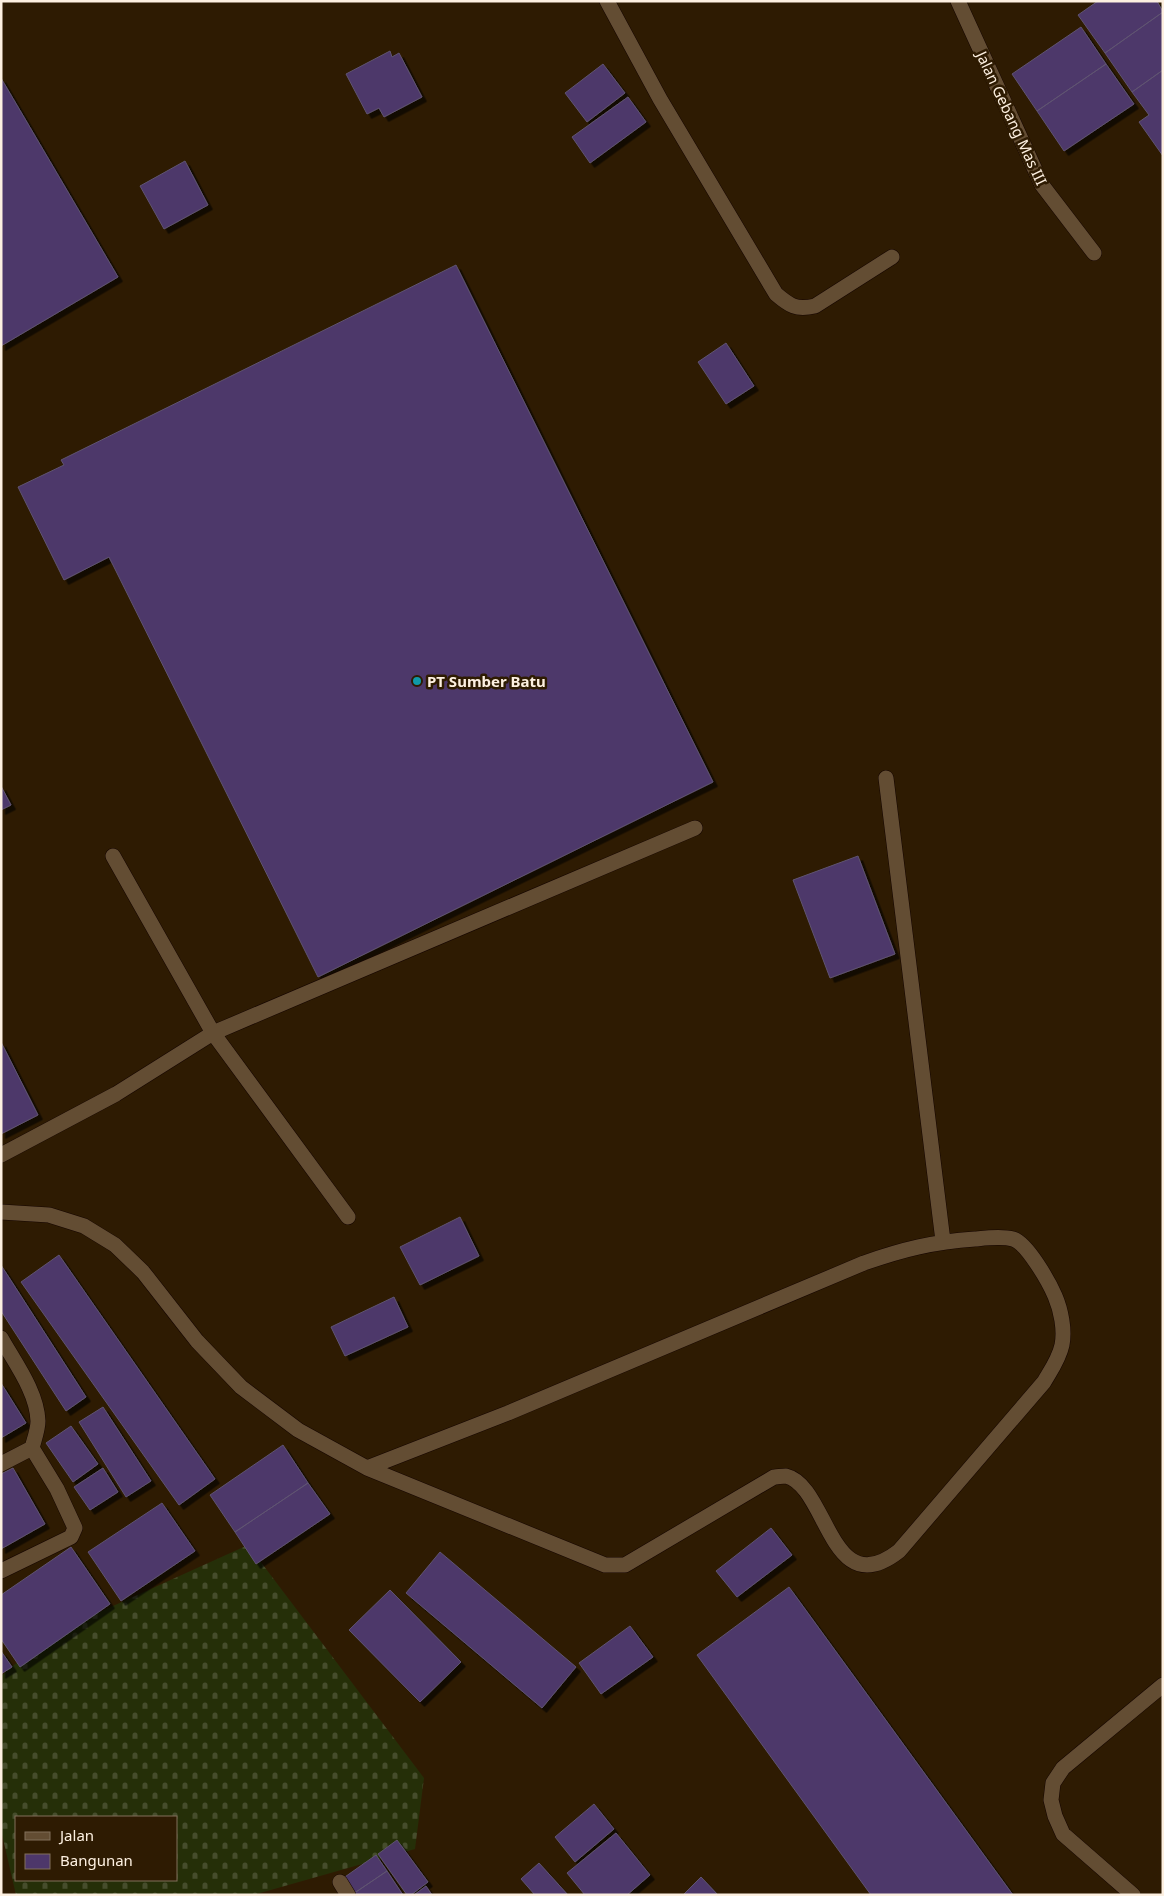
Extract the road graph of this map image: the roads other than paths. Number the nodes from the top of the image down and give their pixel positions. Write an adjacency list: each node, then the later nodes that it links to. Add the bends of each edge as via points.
1 (607, 1): 4 (street, via 660,99 776,294 789,305 803,309 815,306)
2 (958, 2): 3 (street, Jalan Gebang Mas III, via 1042,185)
3 (1094, 253)
4 (892, 257)
5 (886, 778): 12 (street)
6 (695, 828): 8 (street)
7 (112, 856): 8 (street)
8 (213, 1033): 9 (street, via 116,1094); 11 (street)
9 (1, 1155)
10 (1, 1212): 16 (street, via 49,1215 84,1226 114,1245 143,1272 197,1341 241,1387 298,1430)
11 (348, 1217)
12 (943, 1241): 16 (street, via 864,1263 508,1413); 16 (street, via 985,1238 1020,1242 1055,1296 1062,1325 1062,1344 1044,1382 899,1551 887,1560 858,1564 846,1556 804,1490 785,1476 774,1477 626,1565 605,1565)
13 (1, 1338): 14 (street, via 25,1379 36,1407 38,1424)
14 (32, 1448): 15 (street); 17 (street, via 76,1528 71,1537)
15 (1, 1464)
16 (367, 1468)
17 (1, 1571)
18 (1163, 1685): 21 (street, via 1063,1768 1053,1783 1051,1800 1062,1834)
19 (340, 1882): 20 (street)
20 (348, 1895)
21 (1132, 1895)

